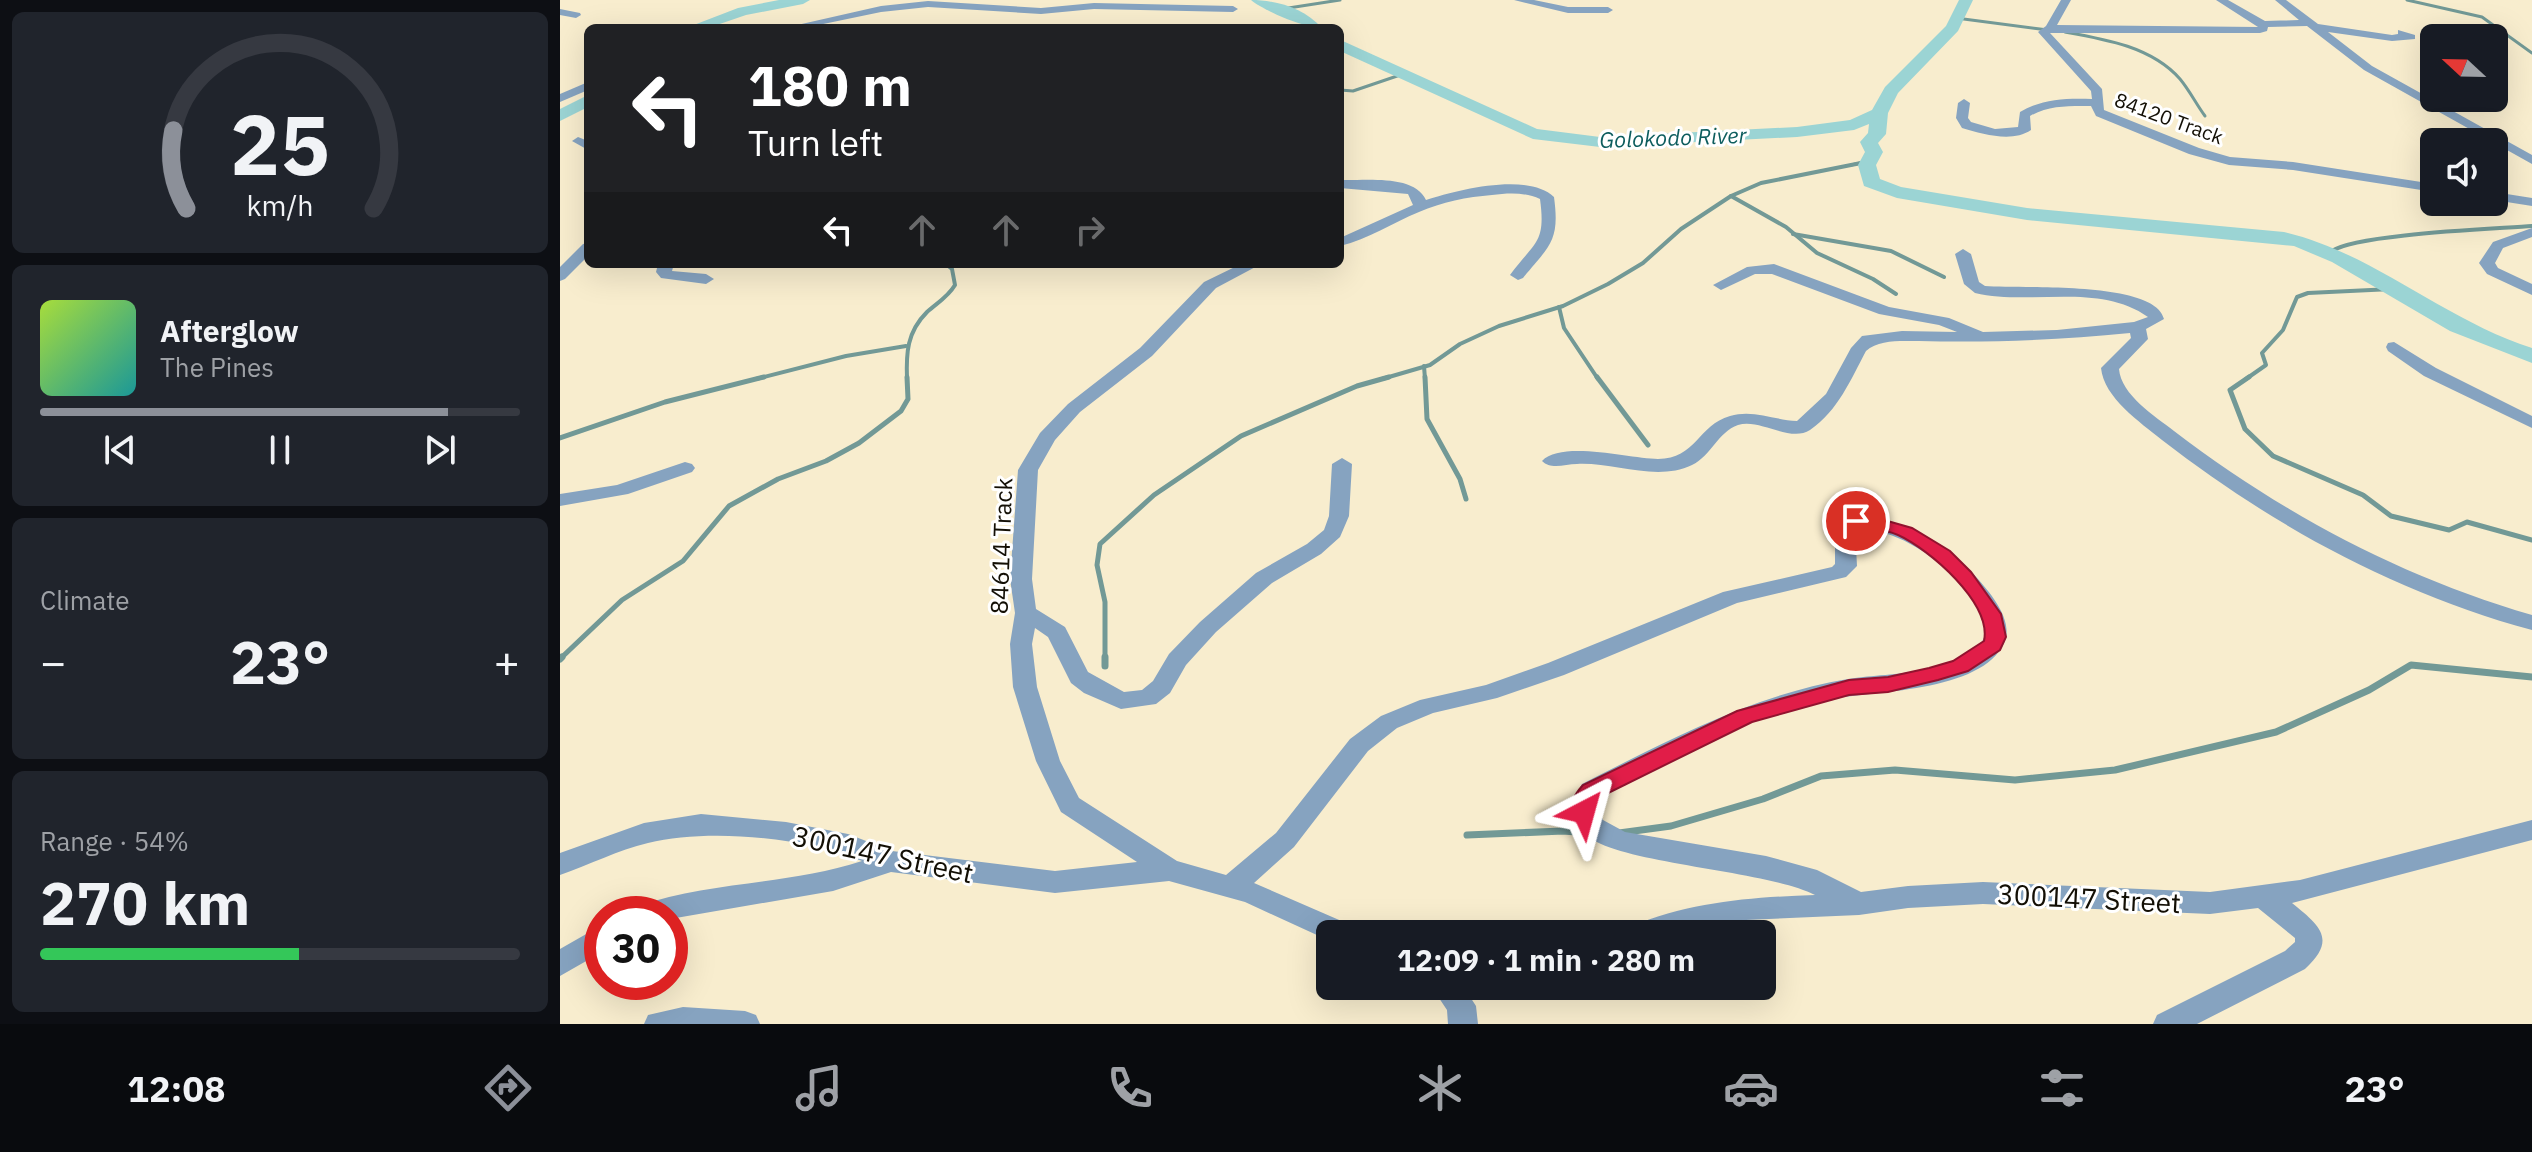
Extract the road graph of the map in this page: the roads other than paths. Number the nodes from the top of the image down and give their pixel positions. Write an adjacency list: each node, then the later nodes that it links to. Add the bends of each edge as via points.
1 (1519, 0): 6 (street, via 1568,10)
2 (2066, 0): 12 (street)
3 (2221, 0): 11 (street)
4 (2280, 0): 10 (street)
5 (1233, 9): 9 (street, via 1125,6 1055,11 951,4 894,7)
6 (1608, 10)
7 (560, 12): 8 (street)
8 (576, 15)
9 (809, 24)
10 (2310, 24): 11 (street); 13 (street, via 2378,37 2411,37); 18 (street, via 2368,68)
11 (2261, 27): 12 (street)
12 (2050, 28): 17 (street, 84120 Track, via 2043,32 2095,88)
13 (2402, 32)
14 (584, 88): 15 (street)
15 (560, 98)
16 (1964, 103): 17 (street, via 1966,125 2003,134 2024,131 2024,115 2042,106)
17 (2097, 103): 20 (street, 84120 Track, via 2098,111 2108,117 2211,157)
18 (2532, 160)
19 (1344, 184): 23 (street, via 1407,188)
20 (2420, 186)
21 (2508, 198): 22 (street)
22 (2532, 202)
23 (1420, 206): 25 (street); 30 (street, via 1511,188 1543,193 1551,227)
24 (2532, 232): 34 (street, via 2497,245 2487,263 2492,271)
25 (1344, 241)
26 (584, 251): 31 (street)
27 (1963, 254): 35 (street, via 1977,289 2124,300 2156,315)
28 (665, 268): 32 (street, via 666,275)
29 (1245, 268): 43 (street, 84614 Track, via 1210,285 1146,352 1074,408 1047,437 1028,470 1021,579)
30 (1518, 275)
31 (560, 276)
32 (706, 279)
33 (1721, 285): 36 (street, via 1752,270 1774,269 1885,311 1950,322)
34 (2532, 290)
35 (2137, 327): 36 (street); 44 (street, via 2140,339 2110,368 2111,380 2159,428 2211,468 2336,548 2475,606)
36 (1990, 338): 39 (street, via 1868,340 1833,397 1804,426 1731,421 1679,464 1581,455)
37 (2394, 347): 38 (street, via 2430,372)
38 (2532, 423)
39 (1552, 461)
40 (1342, 464): 43 (street, via 1333,533 1264,578 1208,627 1148,698 1121,701 1092,687 1079,677 1057,632)
41 (685, 468): 42 (street, via 621,490)
42 (560, 500)
43 (1026, 613): 48 (street, 84614 Track, via 1021,644 1025,687 1048,761 1070,805)
44 (2532, 623)
45 (2532, 830): 50 (street, 300147 Street)
46 (890, 861): 47 (street, 300147 Street, via 832,841 701,824 644,833); 48 (street, 300147 Street, via 1055,882); 52 (street, via 846,877)
47 (560, 864)
48 (1169, 870): 49 (street, 300147 Street)
49 (1231, 887): 51 (street, via 1285,840 1359,745 1389,722 1556,669 1731,597 1839,572 1846,566 1845,521 1861,520 1905,532 1964,576 1991,614 1996,637 1992,645 1961,666 1931,675 1849,687 1744,717 1591,791 1583,806 1594,827 1620,841 1766,867 1807,878); 54 (street, 300147 Street)
50 (2263, 896): 51 (street, 300147 Street, via 2210,903 1983,893); 61 (street, via 2308,932 2306,950)
51 (1859, 904): 53 (street, 300147 Street, via 1746,909)
52 (688, 905)
53 (1687, 920)
54 (1316, 923)
55 (584, 949): 56 (street)
56 (560, 964)
57 (1456, 1000): 60 (street)
58 (659, 1024): 59 (street)
59 (745, 1024)
60 (1463, 1024)
61 (2168, 1024)

